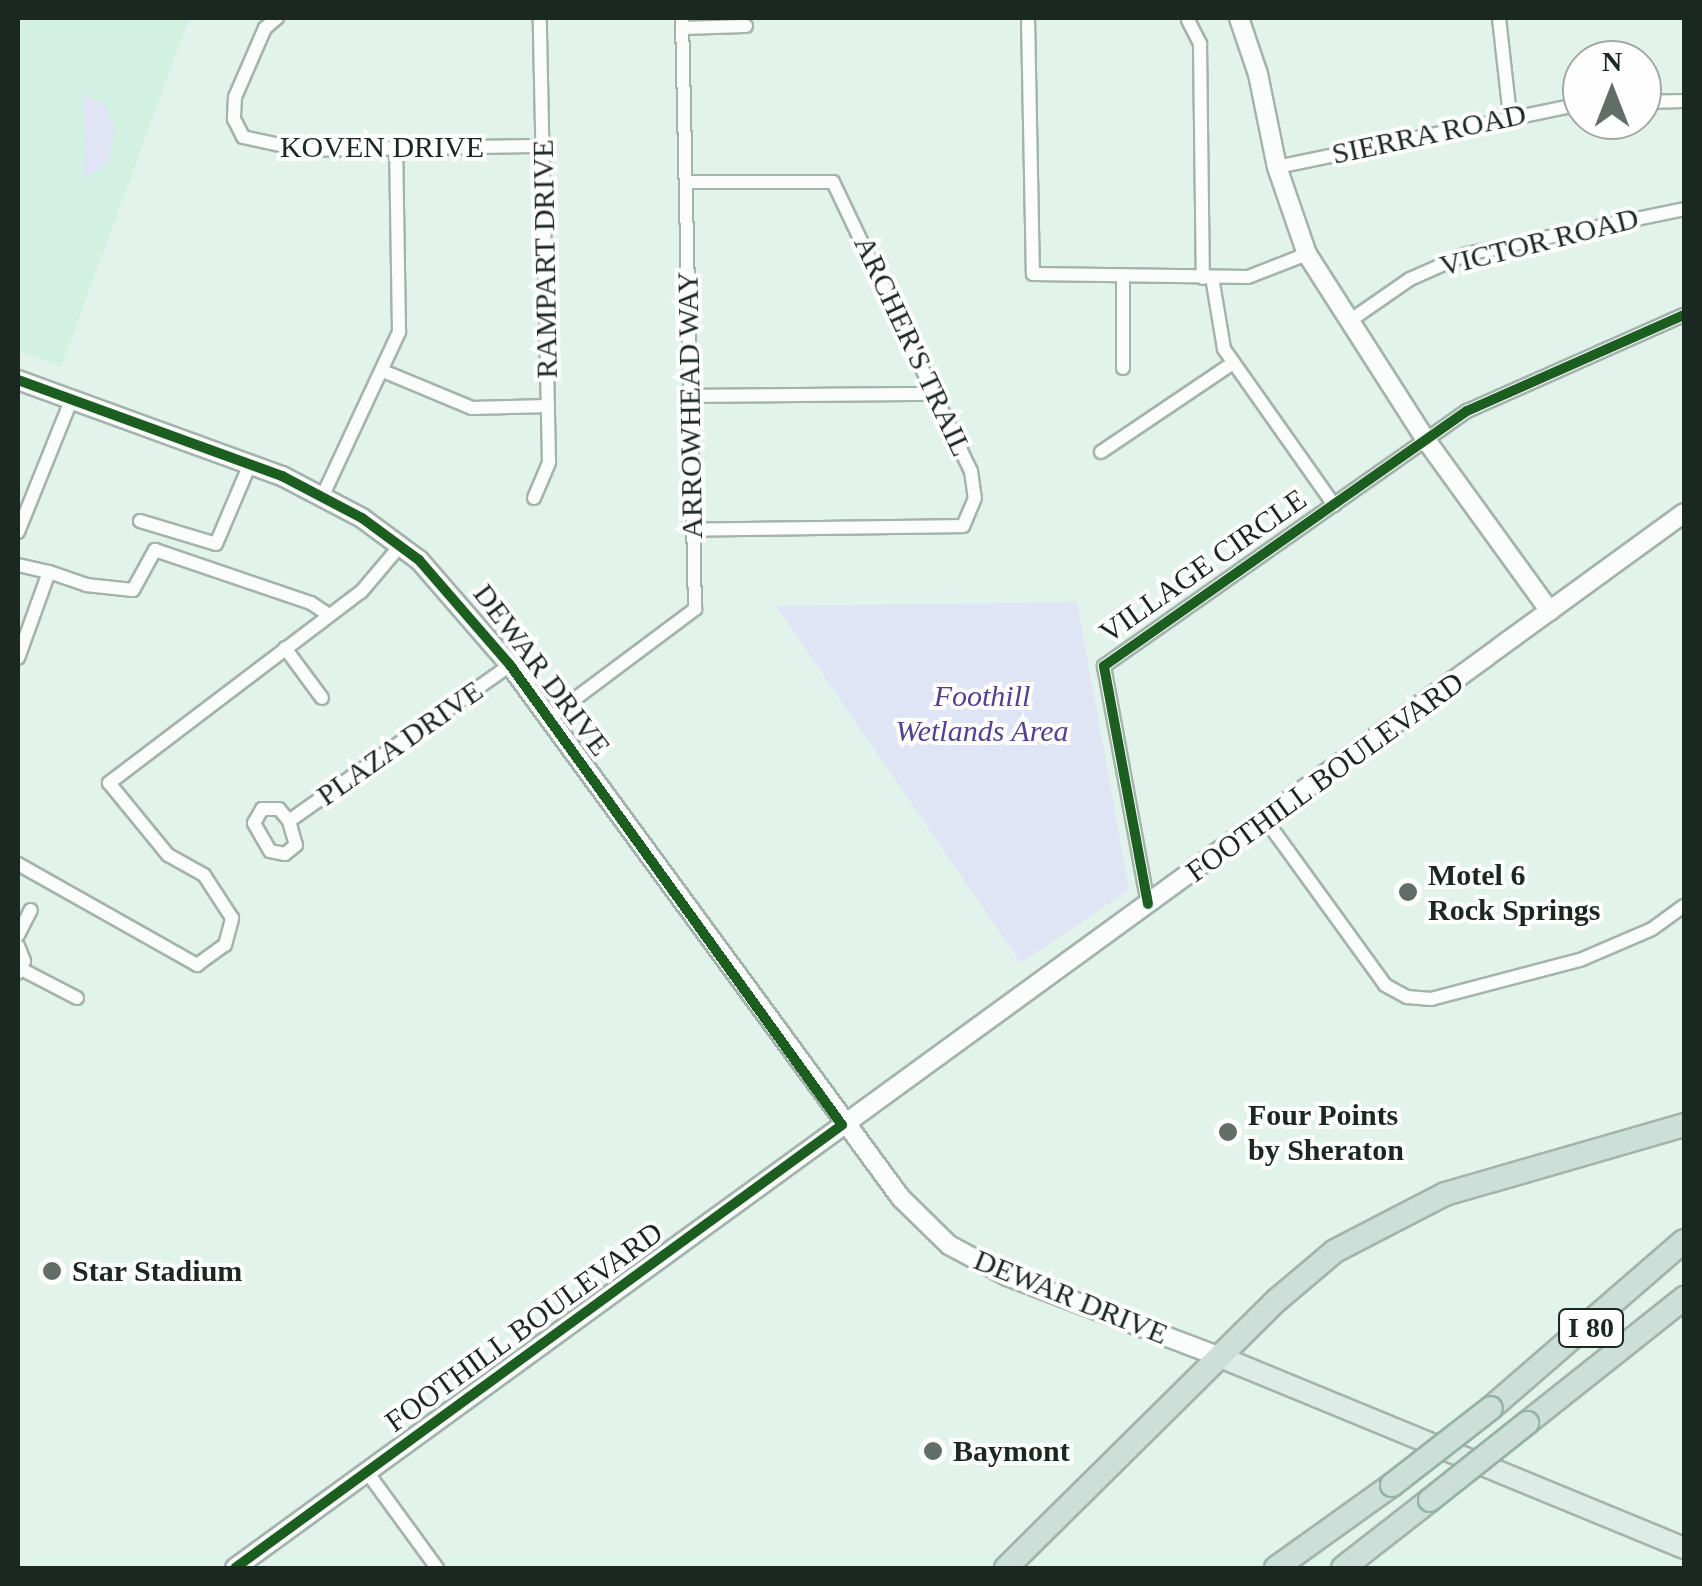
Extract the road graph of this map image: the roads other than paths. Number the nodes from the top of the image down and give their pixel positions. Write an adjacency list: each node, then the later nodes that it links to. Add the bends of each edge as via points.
1 (277, 18): 12 (street, KOVEN DRIVE, via 265,28 236,98 234,119 243,138 262,146)
2 (540, 18): 11 (street, RAMPART DRIVE)
3 (1028, 18): 18 (street, via 1033,274)
4 (1238, 18): 13 (street, via 1258,74)
5 (1499, 18): 10 (street)
6 (1188, 20): 17 (street, via 1200,44)
7 (682, 23): 8 (street); 14 (street, ARROWHEAD WAY)
8 (746, 26)
9 (1562, 107): 10 (street, SIERRA ROAD)
10 (1510, 116): 13 (street, SIERRA ROAD)
11 (543, 146): 12 (street, KOVEN DRIVE); 28 (street, RAMPART DRIVE)
12 (396, 150): 23 (street, via 399,332)
13 (1277, 167): 16 (street)
14 (686, 182): 25 (street, ARCHER'S TRAIL, via 833,182); 26 (street, ARROWHEAD WAY)
15 (1684, 209): 20 (street, VICTOR ROAD, via 1468,254 1410,279)
16 (1308, 254): 17 (street, via 1266,273); 20 (street)
17 (1207, 277): 18 (street); 21 (street)
18 (1123, 278): 22 (street)
19 (1684, 314): 29 (street, via 1493,396)
20 (1348, 322): 29 (street)
21 (1233, 364): 30 (street); 34 (street)
22 (1123, 368)
23 (383, 371): 28 (street, via 472,408); 32 (street)
24 (18, 380): 27 (street, DEWAR DRIVE)
25 (935, 394): 26 (street); 37 (street, ARCHER'S TRAIL, via 971,472 972,515 963,526)
26 (690, 396): 37 (street, ARROWHEAD WAY)
27 (70, 402): 31 (street, DEWAR DRIVE); 38 (street)
28 (548, 406): 33 (street, RAMPART DRIVE, via 549,462)
29 (1426, 440): 34 (street); 42 (street)
30 (1100, 452)
31 (250, 464): 32 (street, DEWAR DRIVE); 36 (street, via 216,544)
32 (323, 494): 39 (street, DEWAR DRIVE)
33 (534, 498)
34 (1334, 506): 52 (street, VILLAGE CIRCLE, via 1104,666)
35 (1684, 513): 42 (street, FOOTHILL BOULEVARD)
36 (140, 522)
37 (693, 530): 48 (street, ARROWHEAD WAY, via 695,609)
38 (18, 532)
39 (400, 546): 43 (street, via 368,586); 46 (street, DEWAR DRIVE, via 446,586)
40 (18, 565): 41 (street)
41 (50, 572): 43 (street, via 137,588 155,550); 45 (street)
42 (1550, 611): 49 (street, FOOTHILL BOULEVARD)
43 (329, 615): 44 (street)
44 (285, 648): 47 (street); 51 (street, via 109,784 168,854 204,875 232,918 226,944 197,965)
45 (18, 658)
46 (510, 664): 48 (street, DEWAR DRIVE); 50 (street, PLAZA DRIVE)
47 (322, 698)
48 (548, 718): 60 (street, DEWAR DRIVE)
49 (1265, 819): 52 (street, FOOTHILL BOULEVARD); 53 (street, via 1386,984 1407,998 1431,999 1580,960 1652,929)
50 (290, 821)
51 (18, 864)
52 (1148, 904): 60 (street, FOOTHILL BOULEVARD)
53 (1684, 906)
54 (32, 910): 55 (street)
55 (18, 935)
56 (18, 946): 57 (street)
57 (20, 971): 58 (street)
58 (77, 998)
59 (1684, 1125): 63 (highway, via 1444,1194 1390,1220 1336,1251)
60 (842, 1126): 63 (street, DEWAR DRIVE, via 901,1198 950,1244 1007,1276); 64 (street, FOOTHILL BOULEVARD)
61 (1684, 1241): 69 (highway, I 80, bridge, via 1592,1328)
62 (1684, 1298): 70 (highway, I 80, bridge)
63 (1218, 1356): 65 (main road, DEWAR DRIVE); 68 (highway)
64 (367, 1472): 66 (street, FOOTHILL BOULEVARD); 67 (street)
65 (1684, 1548)
66 (235, 1568)
67 (437, 1568)
68 (1006, 1568)
69 (1276, 1568)
70 (1342, 1568)

